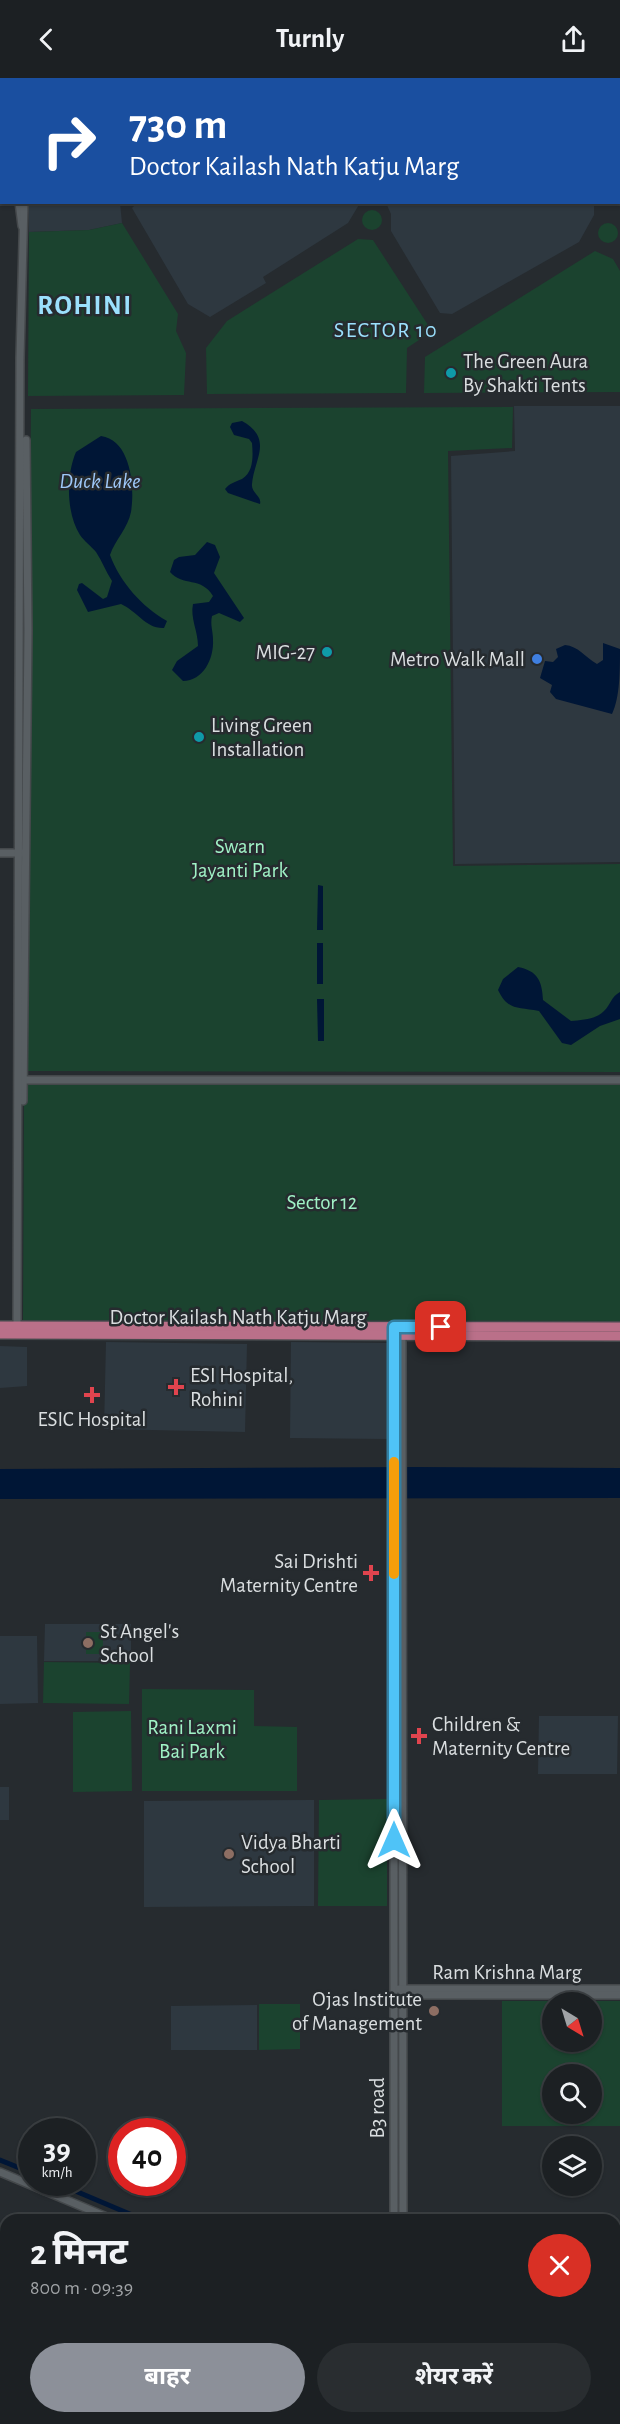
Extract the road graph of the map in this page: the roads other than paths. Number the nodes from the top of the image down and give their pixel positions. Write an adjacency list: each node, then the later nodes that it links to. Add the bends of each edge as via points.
1 (19, 204): 3 (street)
2 (24, 204): 3 (street)
3 (22, 226): 5 (street)
4 (0, 853): 5 (street)
5 (22, 853): 6 (street)
6 (21, 1078): 7 (street); 9 (street)
7 (620, 1078)
8 (0, 1326): 9 (main road, Doctor Kailash Nath Katju Marg)
9 (19, 1326): 11 (main road, Doctor Kailash Nath Katju Marg)
10 (620, 1327): 12 (main road, Doctor Kailash Nath Katju Marg)
11 (74, 1331): 12 (main road, Doctor Kailash Nath Katju Marg); 13 (main road, Doctor Kailash Nath Katju Marg)
12 (398, 1331): 14 (main road, Doctor Kailash Nath Katju Marg); 15 (street, B3 road); 16 (street, B3 road)
13 (0, 1334)
14 (620, 1336)
15 (394, 1420): 16 (street); 18 (street, B3 road)
16 (402, 1420): 19 (street, B3 road)
17 (620, 1989): 19 (street, Ram Krishna Marg)
18 (394, 1992): 19 (street, Ram Krishna Marg); 23 (street, B3 road)
19 (403, 1992): 20 (street, Ram Krishna Marg); 24 (street, B3 road)
20 (620, 1995)
21 (0, 2172): 22 (street)
22 (100, 2214)
23 (394, 2214)
24 (403, 2214)

